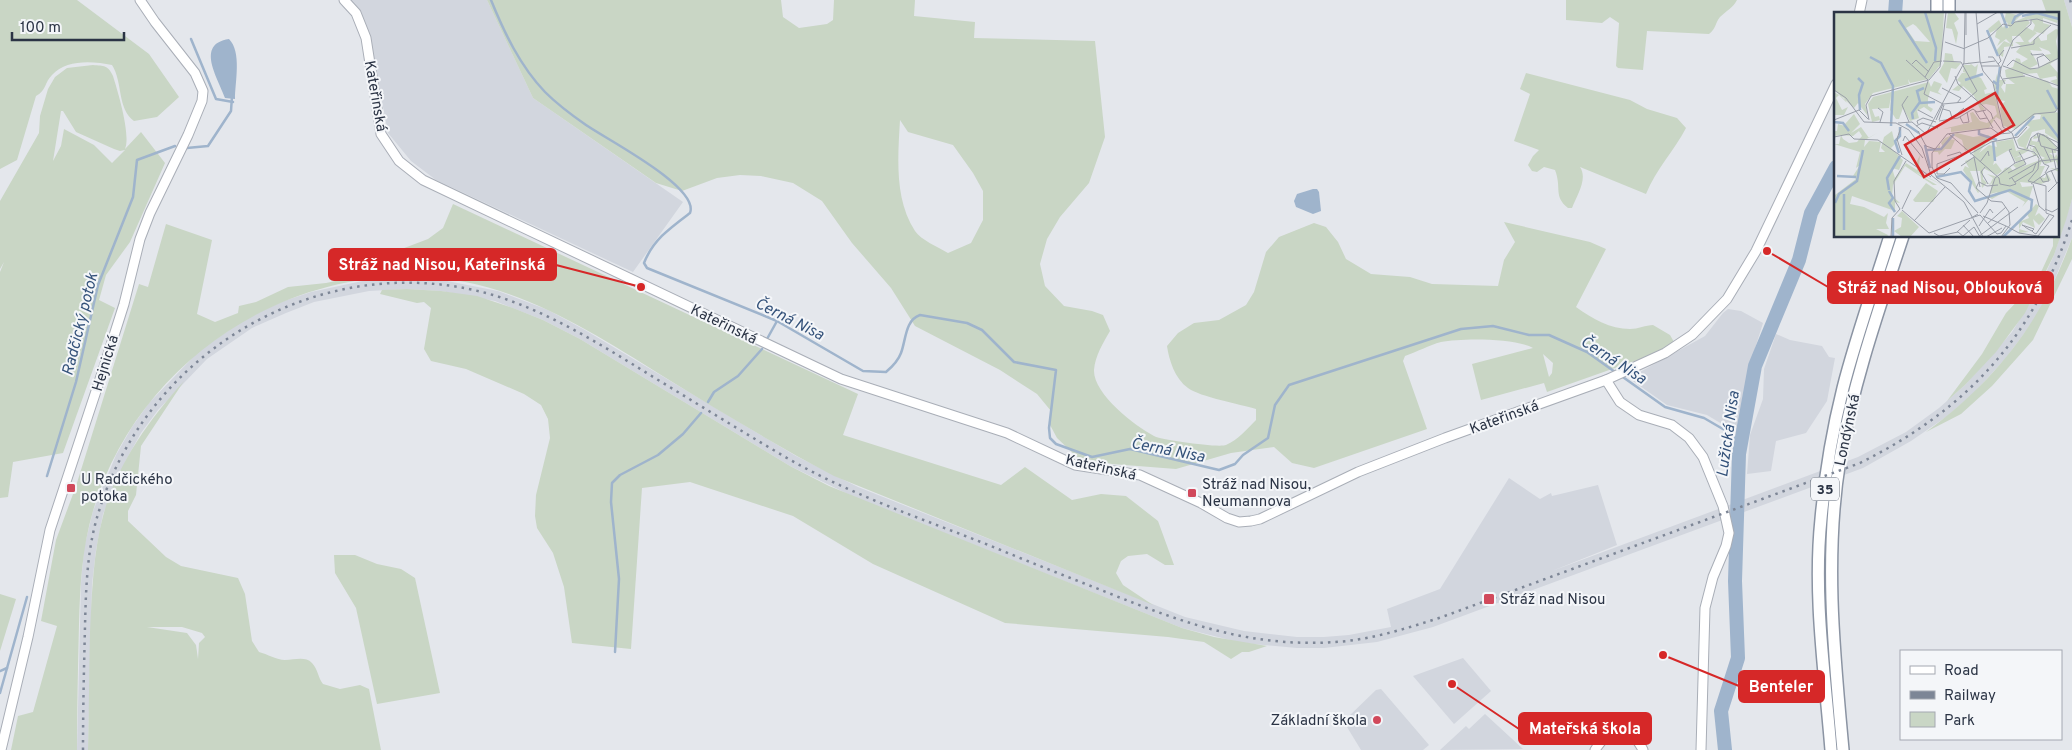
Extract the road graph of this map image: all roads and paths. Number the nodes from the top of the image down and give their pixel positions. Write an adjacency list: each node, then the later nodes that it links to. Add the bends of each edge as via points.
1 (140, 0): 7 (street, Hejnická, via 196,73 203,91 202,100 140,239 121,313 50,530)
2 (344, 0): 6 (street, Kateřinská, via 356,13 366,38 380,134 399,161 423,180 841,380 1007,433 1075,465 1140,475 1232,520 1260,518 1358,472)
3 (1834, 88): 6 (street, Kateřinská, via 1756,251 1727,299 1692,335 1665,353)
4 (1889, 238): 11 (highway, Londýnská / 35, via 1844,386 1829,454 1821,521 1819,587)
5 (1902, 238): 12 (highway, Londýnská / 35, via 1850,408 1834,506 1832,604)
6 (1606, 380): 10 (street, via 1620,402 1639,415 1672,425 1689,438 1703,457 1723,506 1728,532 1726,546 1705,608)
7 (1, 750)
8 (1595, 750): 9 (street, via 1607,735 1618,731 1632,735)
9 (1643, 750)
10 (1701, 750)
11 (1831, 750)
12 (1843, 750)

